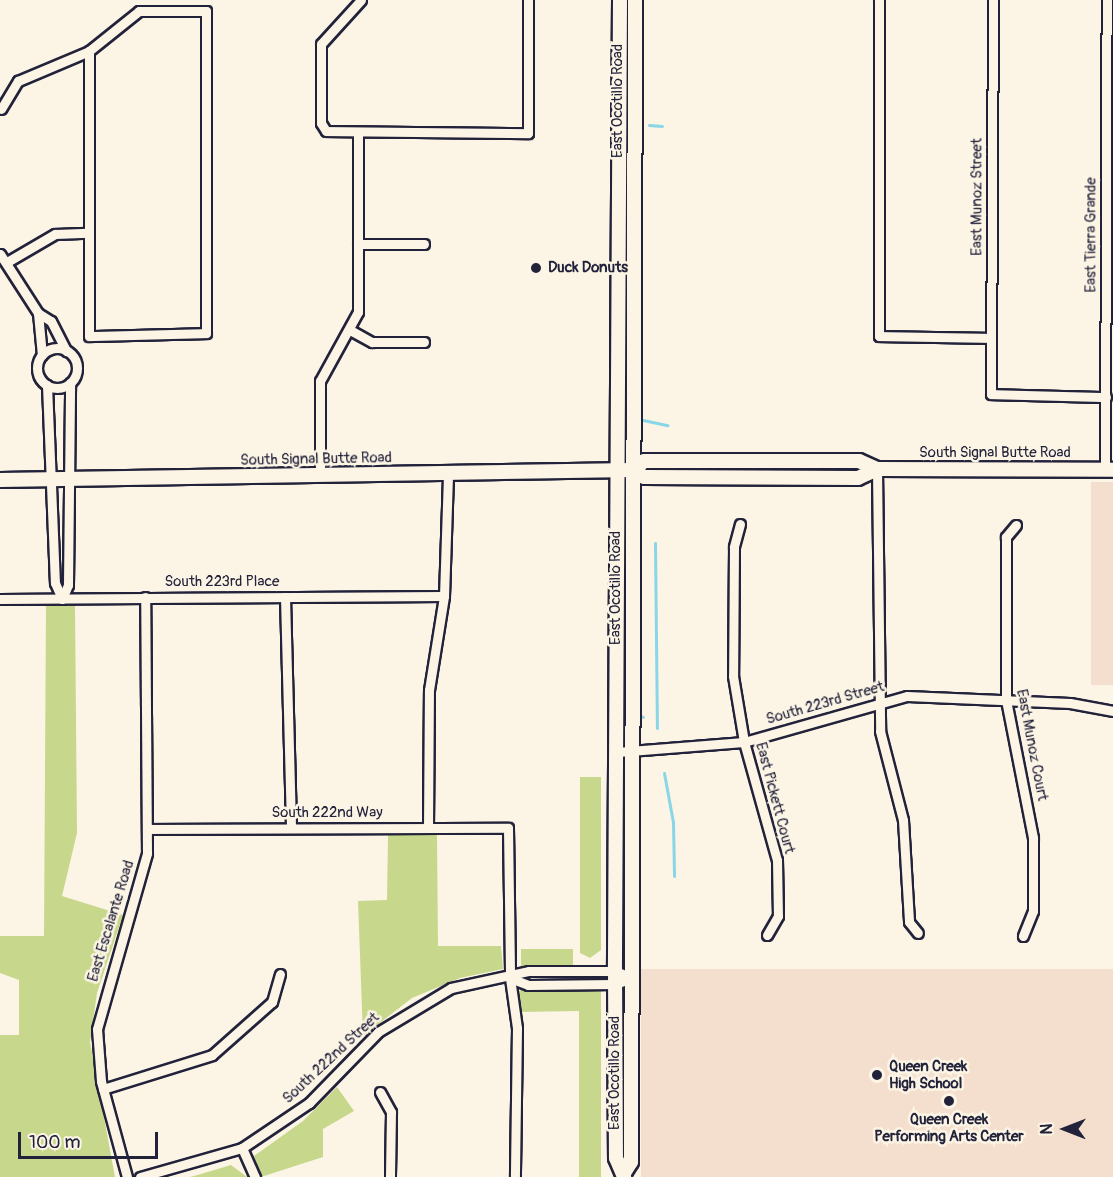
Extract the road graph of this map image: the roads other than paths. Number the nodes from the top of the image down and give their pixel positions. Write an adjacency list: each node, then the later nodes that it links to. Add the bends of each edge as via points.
1 (361, 0): 10 (street, via 321,44 324,129)
2 (528, 0): 10 (street, via 528,133)
3 (620, 0): 29 (main road, East Ocotillo Road)
4 (635, 0): 27 (main road, East Ocotillo Road)
5 (879, 0): 18 (street, via 879,336)
6 (993, 0): 18 (street, East Munoz Street)
7 (1107, 0): 20 (street, East Tierra Grande)
8 (89, 51): 9 (street, via 18,81); 11 (street); 11 (street, via 139,10 207,11 206,333 88,336)
9 (1, 110)
10 (358, 132): 12 (street)
11 (88, 233): 15 (street, via 55,234)
12 (358, 244): 13 (street); 17 (street, via 358,312)
13 (424, 244)
14 (0, 254): 15 (street)
15 (7, 262): 16 (street)
16 (38, 313): 21 (street, via 51,321); 22 (street)
17 (350, 330): 19 (street, via 372,342); 31 (street, via 320,381)
18 (991, 338): 25 (street, East Munoz Street, via 991,394)
19 (424, 342)
20 (1110, 343): 25 (street, East Tierra Grande)
21 (66, 351): 22 (street); 23 (street, via 76,366)
22 (42, 355): 24 (street, via 38,371)
23 (70, 383): 24 (street); 33 (street)
24 (47, 385): 33 (street)
25 (1106, 397): 28 (street, East Tierra Grande)
26 (877, 469): 27 (main road, South Signal Butte Road, via 858,478 644,477); 28 (main road, South Signal Butte Road); 42 (street)
27 (633, 470): 29 (main road, South Signal Butte Road); 46 (main road, East Ocotillo Road)
28 (1109, 470)
29 (617, 471): 30 (main road, South Signal Butte Road); 45 (main road, East Ocotillo Road)
30 (448, 473): 31 (main road, South Signal Butte Road); 36 (street)
31 (320, 476): 33 (main road, South Signal Butte Road)
32 (0, 480): 33 (main road, South Signal Butte Road)
33 (61, 480): 40 (street, via 68,585); 40 (street, via 55,583)
34 (740, 524): 44 (street, East Pickett Court, via 734,547 733,676)
35 (1017, 525): 41 (street, East Munoz Court, via 1006,537)
36 (444, 596): 38 (street, South 223rd Place); 48 (street, via 429,690)
37 (145, 597): 38 (street, South 223rd Place); 40 (street, South 223rd Place); 49 (street, East Escalante Road)
38 (285, 597): 47 (street)
39 (0, 599): 40 (street, South 223rd Place)
40 (62, 599)
41 (1006, 700): 42 (street, South 223rd Street, via 907,696); 43 (street, South 223rd Street); 52 (street, East Munoz Court, via 1033,838 1033,911)
42 (879, 701): 44 (street, South 223rd Street); 50 (street, via 880,730 903,820 909,922)
43 (1113, 711)
44 (744, 742): 46 (street, South 223rd Street); 51 (street, East Pickett Court, via 777,860 778,916)
45 (617, 752): 46 (street, South 223rd Street); 54 (main road, East Ocotillo Road)
46 (632, 752): 56 (main road, East Ocotillo Road)
47 (291, 828): 48 (street, South 222nd Way); 49 (street, South 222nd Way)
48 (429, 828): 55 (street, South 222nd Way, via 508,828)
49 (147, 829): 57 (street, East Escalante Road, via 147,853 102,1002 98,1055)
50 (918, 933)
51 (767, 935)
52 (1023, 936)
53 (280, 974): 57 (street, via 272,1002 212,1054)
54 (615, 977): 55 (street, South 222nd Street, via 529,971); 56 (street, South 222nd Street); 60 (main road, East Ocotillo Road, via 616,1158)
55 (510, 978): 59 (street, South 222nd Street, via 451,988 415,1006 378,1032 309,1103); 65 (street, via 517,1028)
56 (632, 978): 60 (main road, East Ocotillo Road, via 631,1162)
57 (103, 1089): 61 (street, East Escalante Road)
58 (380, 1092): 64 (street, via 390,1112)
59 (242, 1148): 62 (street, South 222nd Street); 63 (street)
60 (624, 1175)
61 (127, 1177)
62 (140, 1177)
63 (255, 1177)
64 (390, 1177)
65 (514, 1177)

